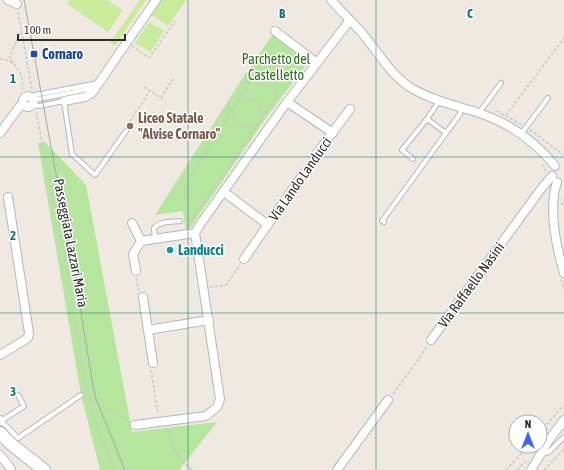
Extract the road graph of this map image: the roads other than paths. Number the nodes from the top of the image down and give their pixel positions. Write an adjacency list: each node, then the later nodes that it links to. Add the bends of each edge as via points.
1 (156, 0): 7 (street)
2 (331, 0): 3 (street)
3 (350, 20): 5 (street); 10 (street, via 396,76 418,92)
4 (275, 31): 5 (street)
5 (317, 63): 12 (street)
6 (501, 83): 15 (lane)
7 (99, 85): 9 (street, via 92,94); 11 (lane)
8 (548, 98): 21 (lane)
9 (64, 101): 11 (lane, via 40,106); 17 (lane, via 72,154 95,175)
10 (439, 101): 13 (street); 16 (lane)
11 (32, 102): 18 (street, via 27,107 23,104 20,106)
12 (287, 102): 19 (street, Via Lando Landucci); 26 (street)
13 (461, 108): 15 (street); 20 (lane, via 460,114)
14 (350, 109): 19 (street, Via Lando Landucci)
15 (478, 113): 21 (street)
16 (427, 120): 20 (lane); 23 (lane, via 402,150)
17 (126, 131)
18 (0, 133)
19 (333, 133): 22 (street, Via Lando Landucci)
20 (446, 133): 29 (lane, via 382,220)
21 (521, 134): 25 (street, via 559,165 552,171)
22 (315, 156)
23 (413, 159)
24 (303, 174): 31 (street, Via Lando Landucci)
25 (558, 180): 37 (street, via 554,196 554,224); 41 (street, Via Raffaello Nasini, via 541,189)
26 (224, 192): 31 (street, Via Lando Landucci); 32 (street)
27 (8, 197): 42 (street, via 29,333 28,338)
28 (180, 221): 33 (lane, via 156,225)
29 (384, 222)
30 (132, 223): 34 (street)
31 (268, 225): 35 (street, Via Lando Landucci)
32 (196, 233): 33 (street); 39 (street)
33 (155, 239): 34 (street)
34 (141, 240): 36 (street, via 133,254)
35 (244, 259)
36 (136, 271)
37 (564, 273)
38 (143, 297): 40 (street)
39 (209, 320): 40 (street); 49 (street, via 220,399 217,407 206,416)
40 (148, 330): 43 (street)
41 (431, 340)
42 (0, 355)
43 (153, 363)
44 (18, 395): 48 (lane, via 24,406)
45 (81, 395): 48 (lane, via 18,438)
46 (390, 397): 56 (street)
47 (564, 420): 53 (street)
48 (1, 421)
49 (135, 425)
50 (0, 434): 55 (main road)
51 (564, 437): 53 (lane, via 549,452)
52 (0, 455): 54 (street)
53 (540, 456): 57 (street)
54 (11, 469)
55 (44, 470)
56 (337, 470)
57 (531, 470)

